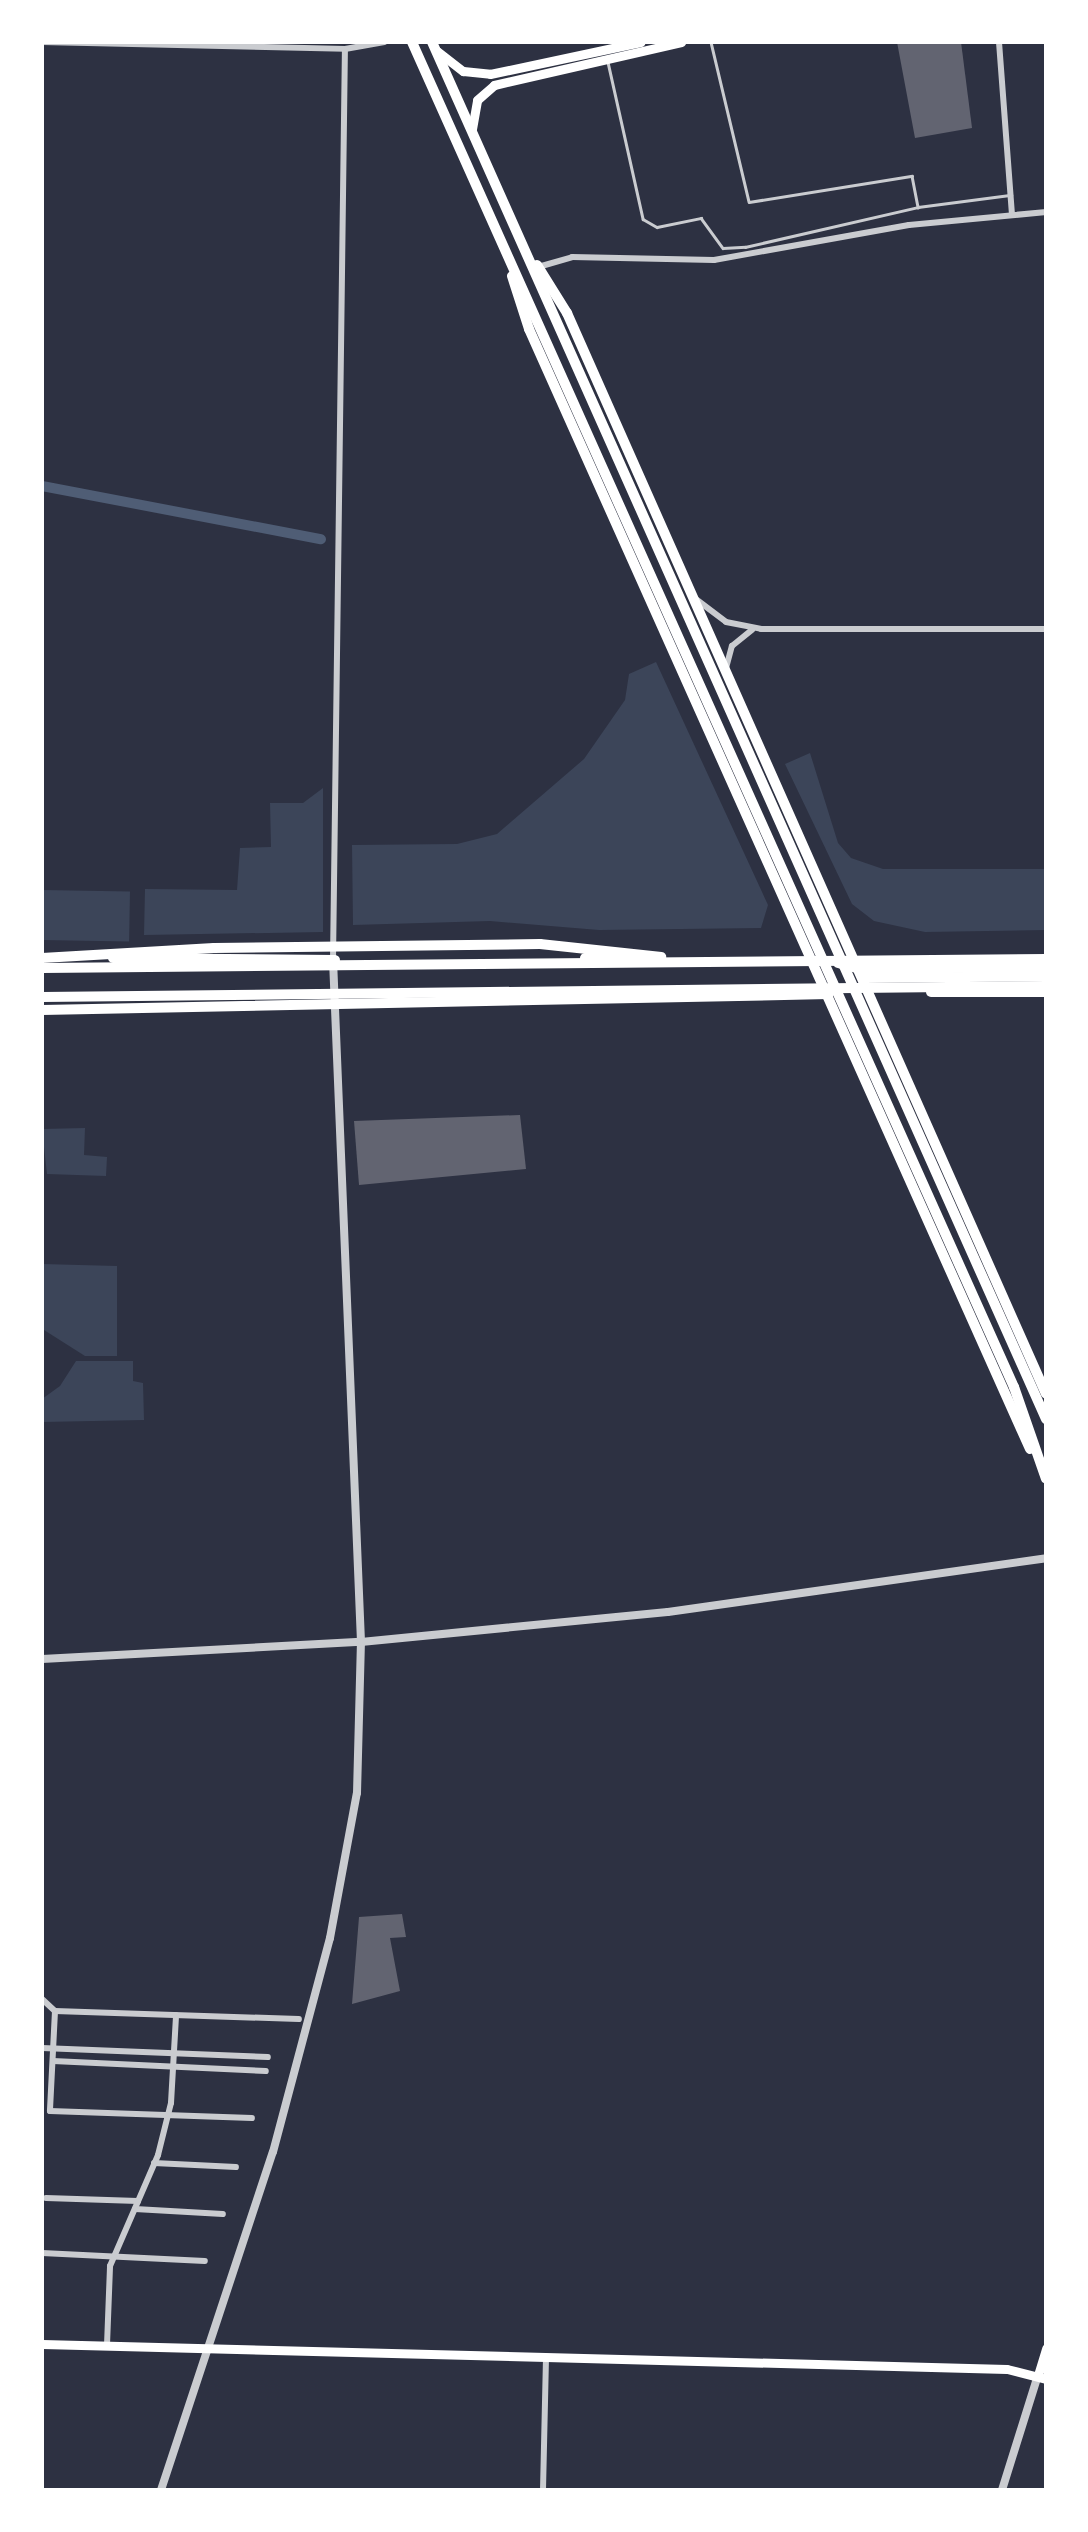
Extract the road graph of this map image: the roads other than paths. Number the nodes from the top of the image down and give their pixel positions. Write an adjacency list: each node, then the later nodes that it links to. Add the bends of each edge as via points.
1 (42, 42): 9 (street)
2 (384, 42): 9 (street)
3 (412, 42): 18 (main road)
4 (641, 42): 10 (main road)
5 (681, 42): 11 (main road)
6 (711, 42): 14 (lane, via 749,202 912,176)
7 (999, 42): 13 (street)
8 (434, 46): 10 (main road, via 476,74); 12 (main road)
9 (345, 49): 29 (street)
10 (606, 50): 11 (lane)
11 (608, 62): 12 (main road, via 494,85 477,100); 14 (lane, via 643,219 657,227 701,218 723,248 745,247)
12 (472, 129): 17 (main road)
13 (1011, 195): 14 (lane); 16 (street)
14 (918, 207)
15 (1046, 212): 16 (street)
16 (1012, 215): 19 (street, via 876,230 714,260 572,257)
17 (521, 241): 19 (main road); 42 (main road)
18 (504, 248): 24 (main road, via 529,329); 43 (main road, via 1009,1374)
19 (538, 267): 20 (main road, via 567,313)
20 (695, 599): 21 (street, via 726,622); 23 (main road)
21 (761, 629): 22 (street); 23 (street, via 737,640)
22 (1046, 629)
23 (726, 668): 25 (main road)
24 (811, 956): 25 (main road); 26 (main road); 32 (main road); 37 (main road)
25 (855, 956): 27 (main road); 32 (main road)
26 (664, 957): 28 (highway, via 540,944 214,948); 29 (main road)
27 (1046, 957): 31 (highway)
28 (42, 958): 29 (main road)
29 (333, 960): 39 (street)
30 (1046, 967): 32 (main road)
31 (42, 968)
32 (862, 973): 33 (main road); 36 (main road)
33 (1004, 976): 34 (main road); 35 (main road)
34 (1046, 976)
35 (1046, 989): 36 (main road); 38 (highway)
36 (870, 993): 37 (main road); 41 (main road)
37 (824, 994): 39 (main road); 43 (main road)
38 (42, 997)
39 (334, 1009): 40 (main road); 45 (street)
40 (42, 1010)
41 (1046, 1394)
42 (1046, 1419)
43 (1046, 1479)
44 (1046, 1558): 45 (street, via 761,1601)
45 (360, 1642): 46 (street); 71 (street, via 357,1793 345,1870 273,2152)
46 (42, 1659)
47 (42, 1999): 48 (street)
48 (55, 2011): 49 (street); 52 (street)
49 (176, 2015): 50 (street); 53 (street)
50 (299, 2018)
51 (42, 2048): 52 (street)
52 (53, 2049): 53 (street); 55 (street)
53 (174, 2053): 54 (street); 56 (street)
54 (268, 2057)
55 (52, 2061): 56 (street); 58 (street, via 50,2110)
56 (173, 2067): 57 (street); 58 (street)
57 (266, 2071)
58 (168, 2116): 59 (street); 60 (street)
59 (252, 2118)
60 (155, 2163): 61 (street); 63 (street)
61 (236, 2167)
62 (46, 2199): 63 (street)
63 (136, 2205): 64 (street); 66 (street)
64 (223, 2214)
65 (42, 2253): 66 (street)
66 (114, 2256): 67 (street); 69 (street)
67 (205, 2261)
68 (42, 2344): 69 (main road)
69 (107, 2346): 71 (main road)
70 (1046, 2348): 73 (main road)
71 (208, 2349): 72 (main road); 74 (street)
72 (545, 2357): 73 (main road, via 1007,2369); 75 (street)
73 (1042, 2377): 76 (street)
74 (161, 2490)
75 (543, 2490)
76 (1002, 2490)

